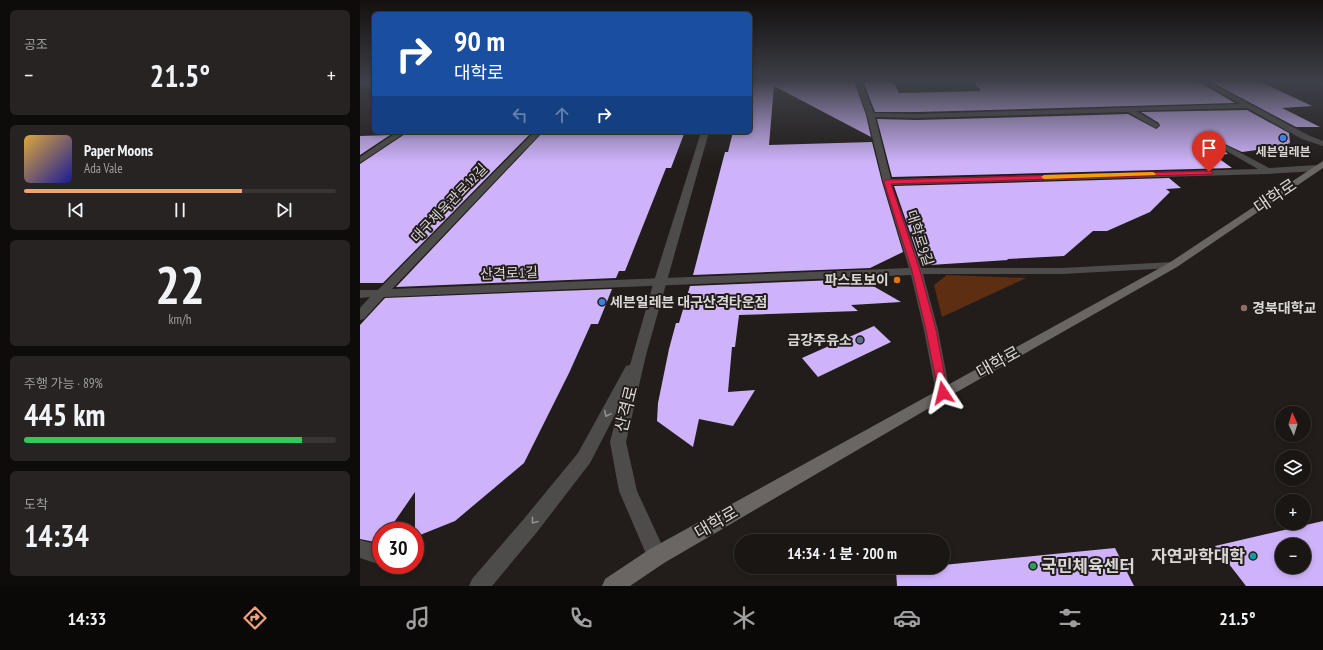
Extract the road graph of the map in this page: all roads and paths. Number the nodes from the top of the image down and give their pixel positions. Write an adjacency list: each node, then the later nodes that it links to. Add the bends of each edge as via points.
1 (868, 108): 5 (street, 대학로9길)
2 (1179, 108): 4 (street)
3 (1251, 108): 10 (street)
4 (1131, 110): 5 (street); 6 (street)
5 (871, 115): 15 (street, 대학로9길)
6 (1155, 126)
7 (399, 134): 12 (street)
8 (536, 134): 20 (street, 대구체육관로12길)
9 (704, 134): 18 (street, 산격로)
10 (1323, 144)
11 (1226, 147): 14 (street)
12 (360, 161)
13 (1320, 166): 14 (street, 대학로); 16 (main road, 대학로)
14 (1267, 171): 15 (street, 대학로)
15 (887, 182): 17 (street, 대학로9길)
16 (1173, 265): 17 (street, via 1062,271); 24 (main road, 대학로)
17 (916, 271): 18 (street); 24 (street, 대학로9길)
18 (660, 281): 20 (street, 산격로1길); 23 (street, 산격로)
19 (360, 294): 20 (street, 산격로1길)
20 (380, 294): 21 (street); 22 (street, 대구체육관로12길)
21 (360, 301)
22 (360, 316)
23 (639, 355): 27 (street, 산격로, via 618,442 628,491); 28 (street, one-way to 28, via 584,458)
24 (943, 393): 27 (main road, 대학로)
25 (360, 549): 26 (street)
26 (372, 552)
27 (657, 556): 29 (main road, 대학로)
28 (479, 586)
29 (612, 586)

